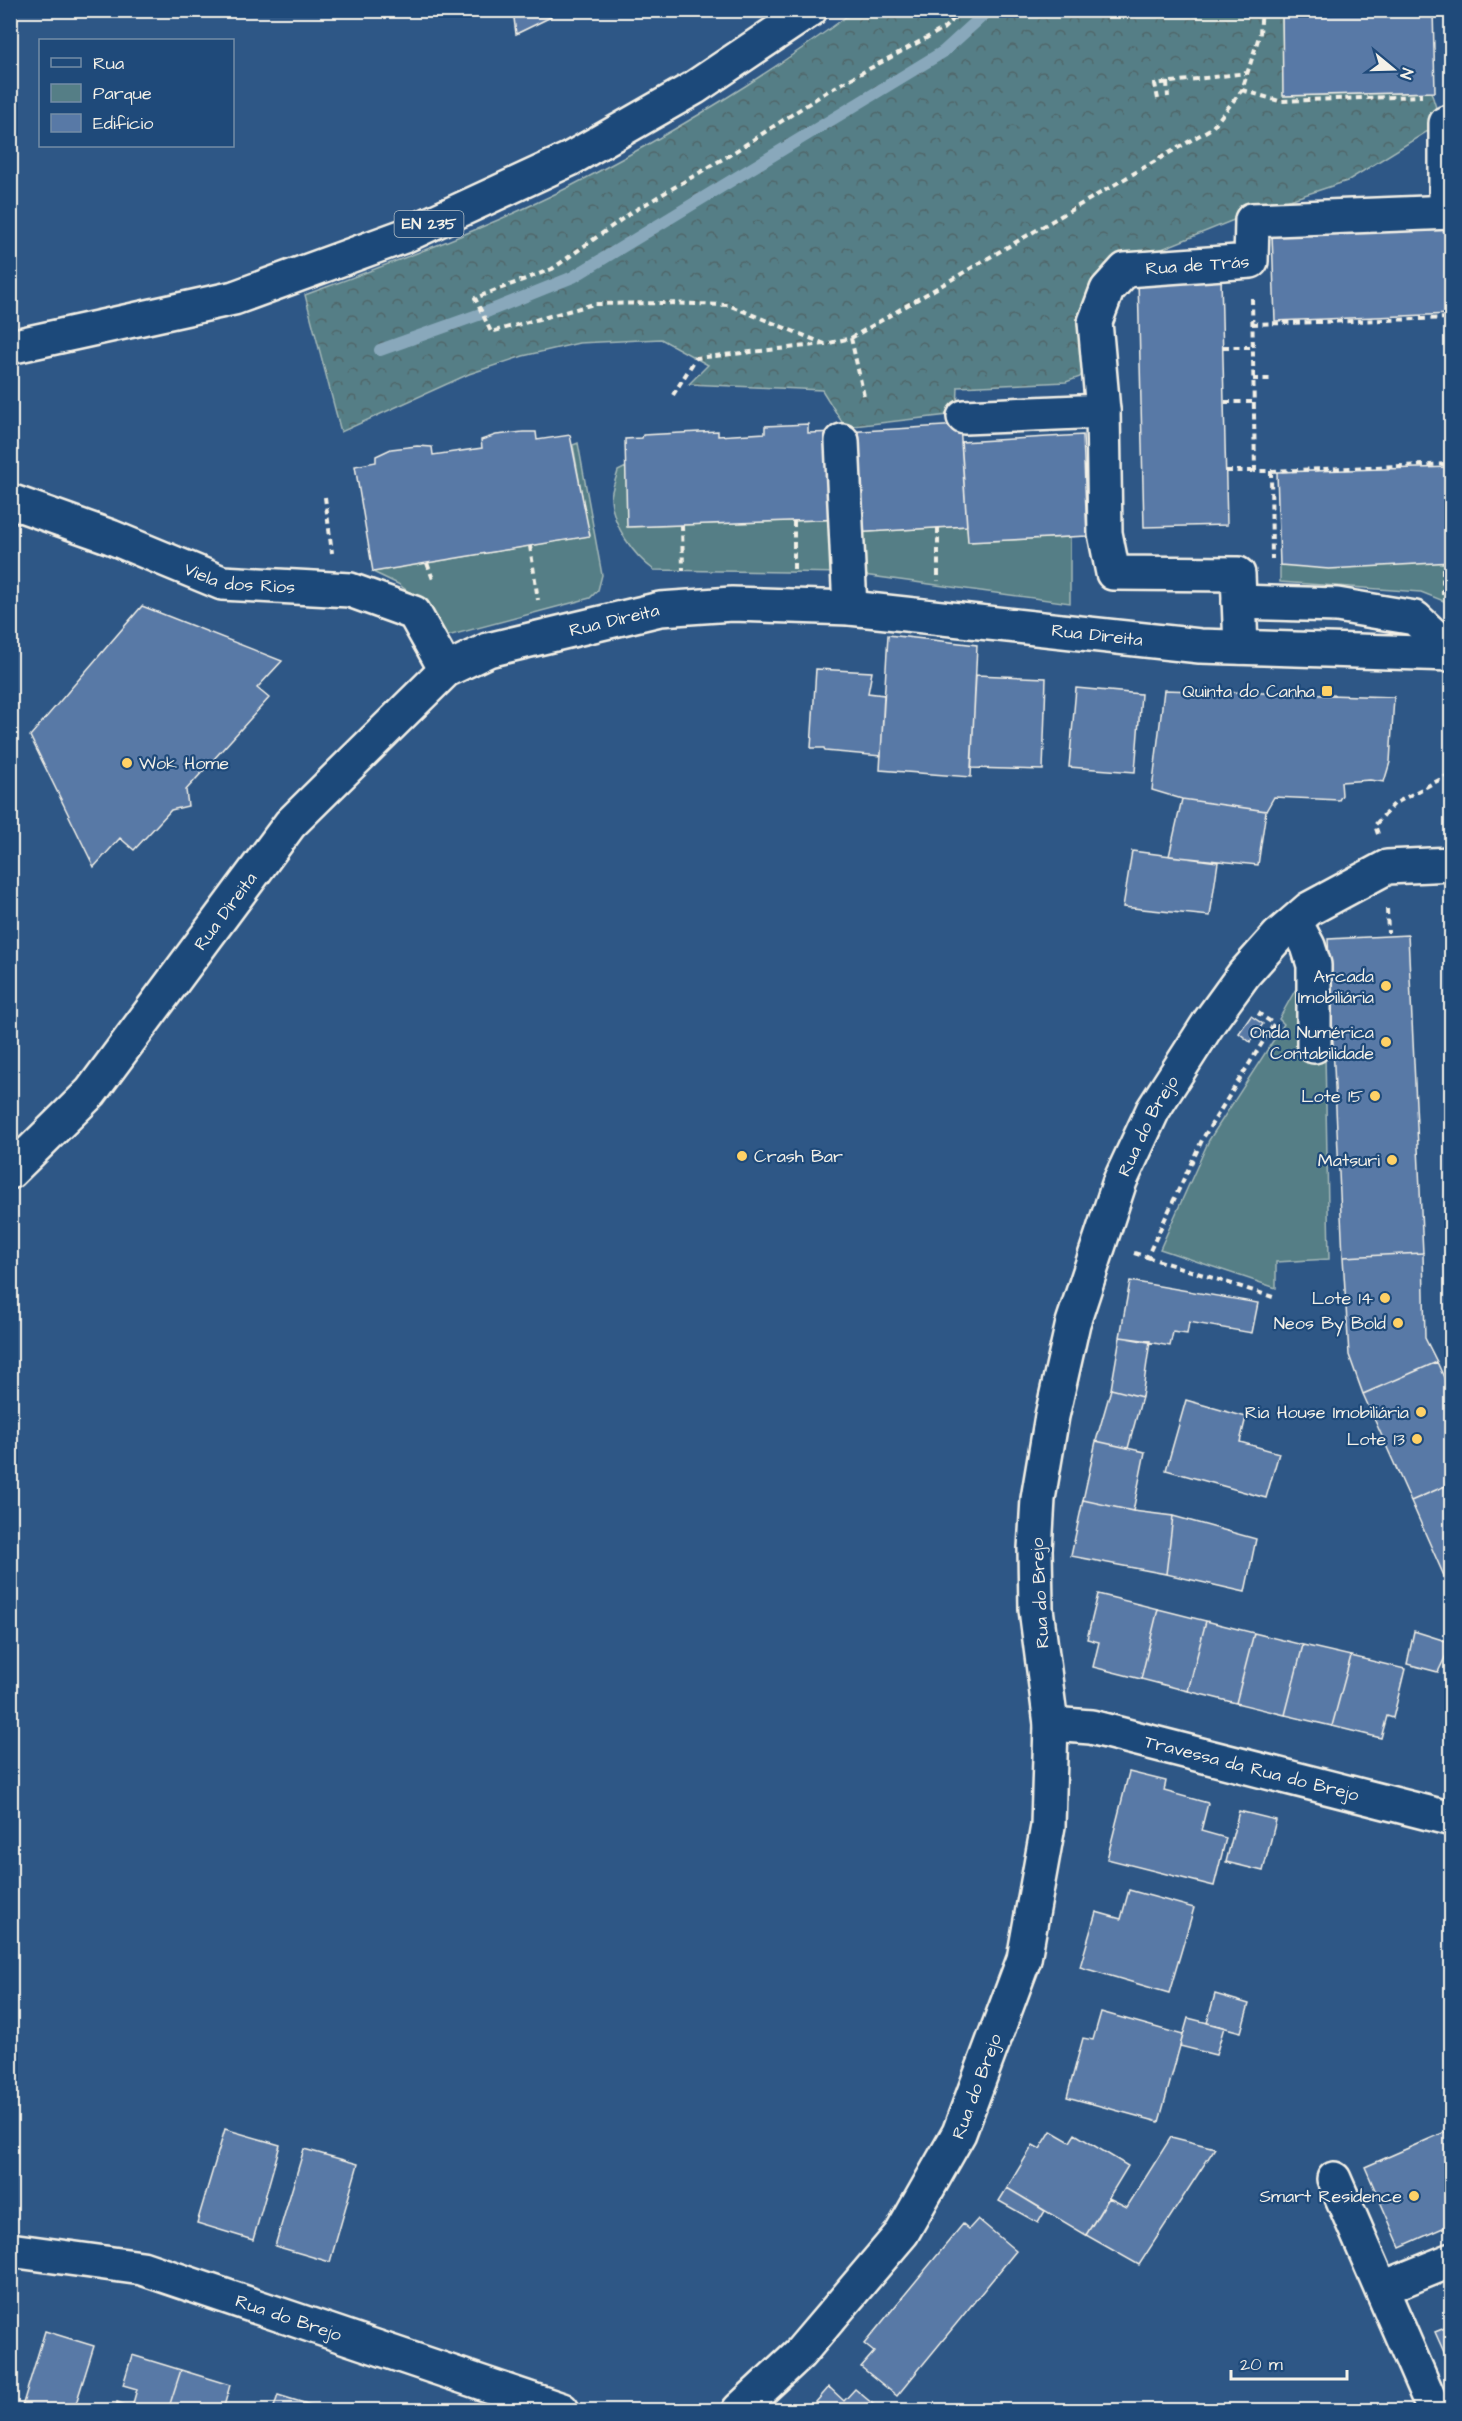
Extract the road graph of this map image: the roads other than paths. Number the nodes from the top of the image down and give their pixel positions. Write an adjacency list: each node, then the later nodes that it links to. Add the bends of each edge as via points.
1 (810, 10): 4 (street, EN 235, via 694,88 570,159 404,236 234,298)
2 (1439, 110): 3 (street)
3 (1449, 212): 5 (street, Rua de Trás, via 1251,220 1251,261 1125,270 1107,290 1095,322)
4 (10, 347)
5 (1103, 411): 6 (street); 9 (street, Rua de Trás, via 1105,533 1113,573 1238,574)
6 (964, 417)
7 (842, 441): 10 (street)
8 (10, 501): 13 (street, Viela dos Rios, via 222,583 350,590 414,613)
9 (1239, 602): 11 (street, Rua de Trás); 12 (street, via 1337,605 1415,618)
10 (850, 608): 11 (street, Rua Direita, via 1200,646); 13 (street, Rua Direita, via 732,604 660,609 488,650)
11 (1242, 647): 12 (street, Rua Direita)
12 (1452, 654)
13 (446, 670): 17 (street, Rua Direita, via 290,824 91,1092)
14 (1452, 864): 15 (street, Rua do Brejo, via 1387,867 1309,909)
15 (1294, 922): 16 (street, via 1314,965); 18 (street, Rua do Brejo, via 1244,974 1153,1110 1119,1180 1073,1323 1038,1499 1035,1549 1036,1609)
16 (1314, 1046)
17 (10, 1172)
18 (1051, 1724): 19 (street, Travessa da Rua do Brejo, via 1091,1727); 25 (street, Rua do Brejo, via 1048,1826 1024,1959 959,2133 902,2233 800,2353)
19 (1452, 1819)
20 (1334, 2179): 23 (street)
21 (10, 2250): 24 (street, Rua do Brejo, via 142,2268)
22 (1452, 2260): 23 (street)
23 (1383, 2288): 26 (street)
24 (562, 2410)
25 (739, 2410)
26 (1434, 2410)

